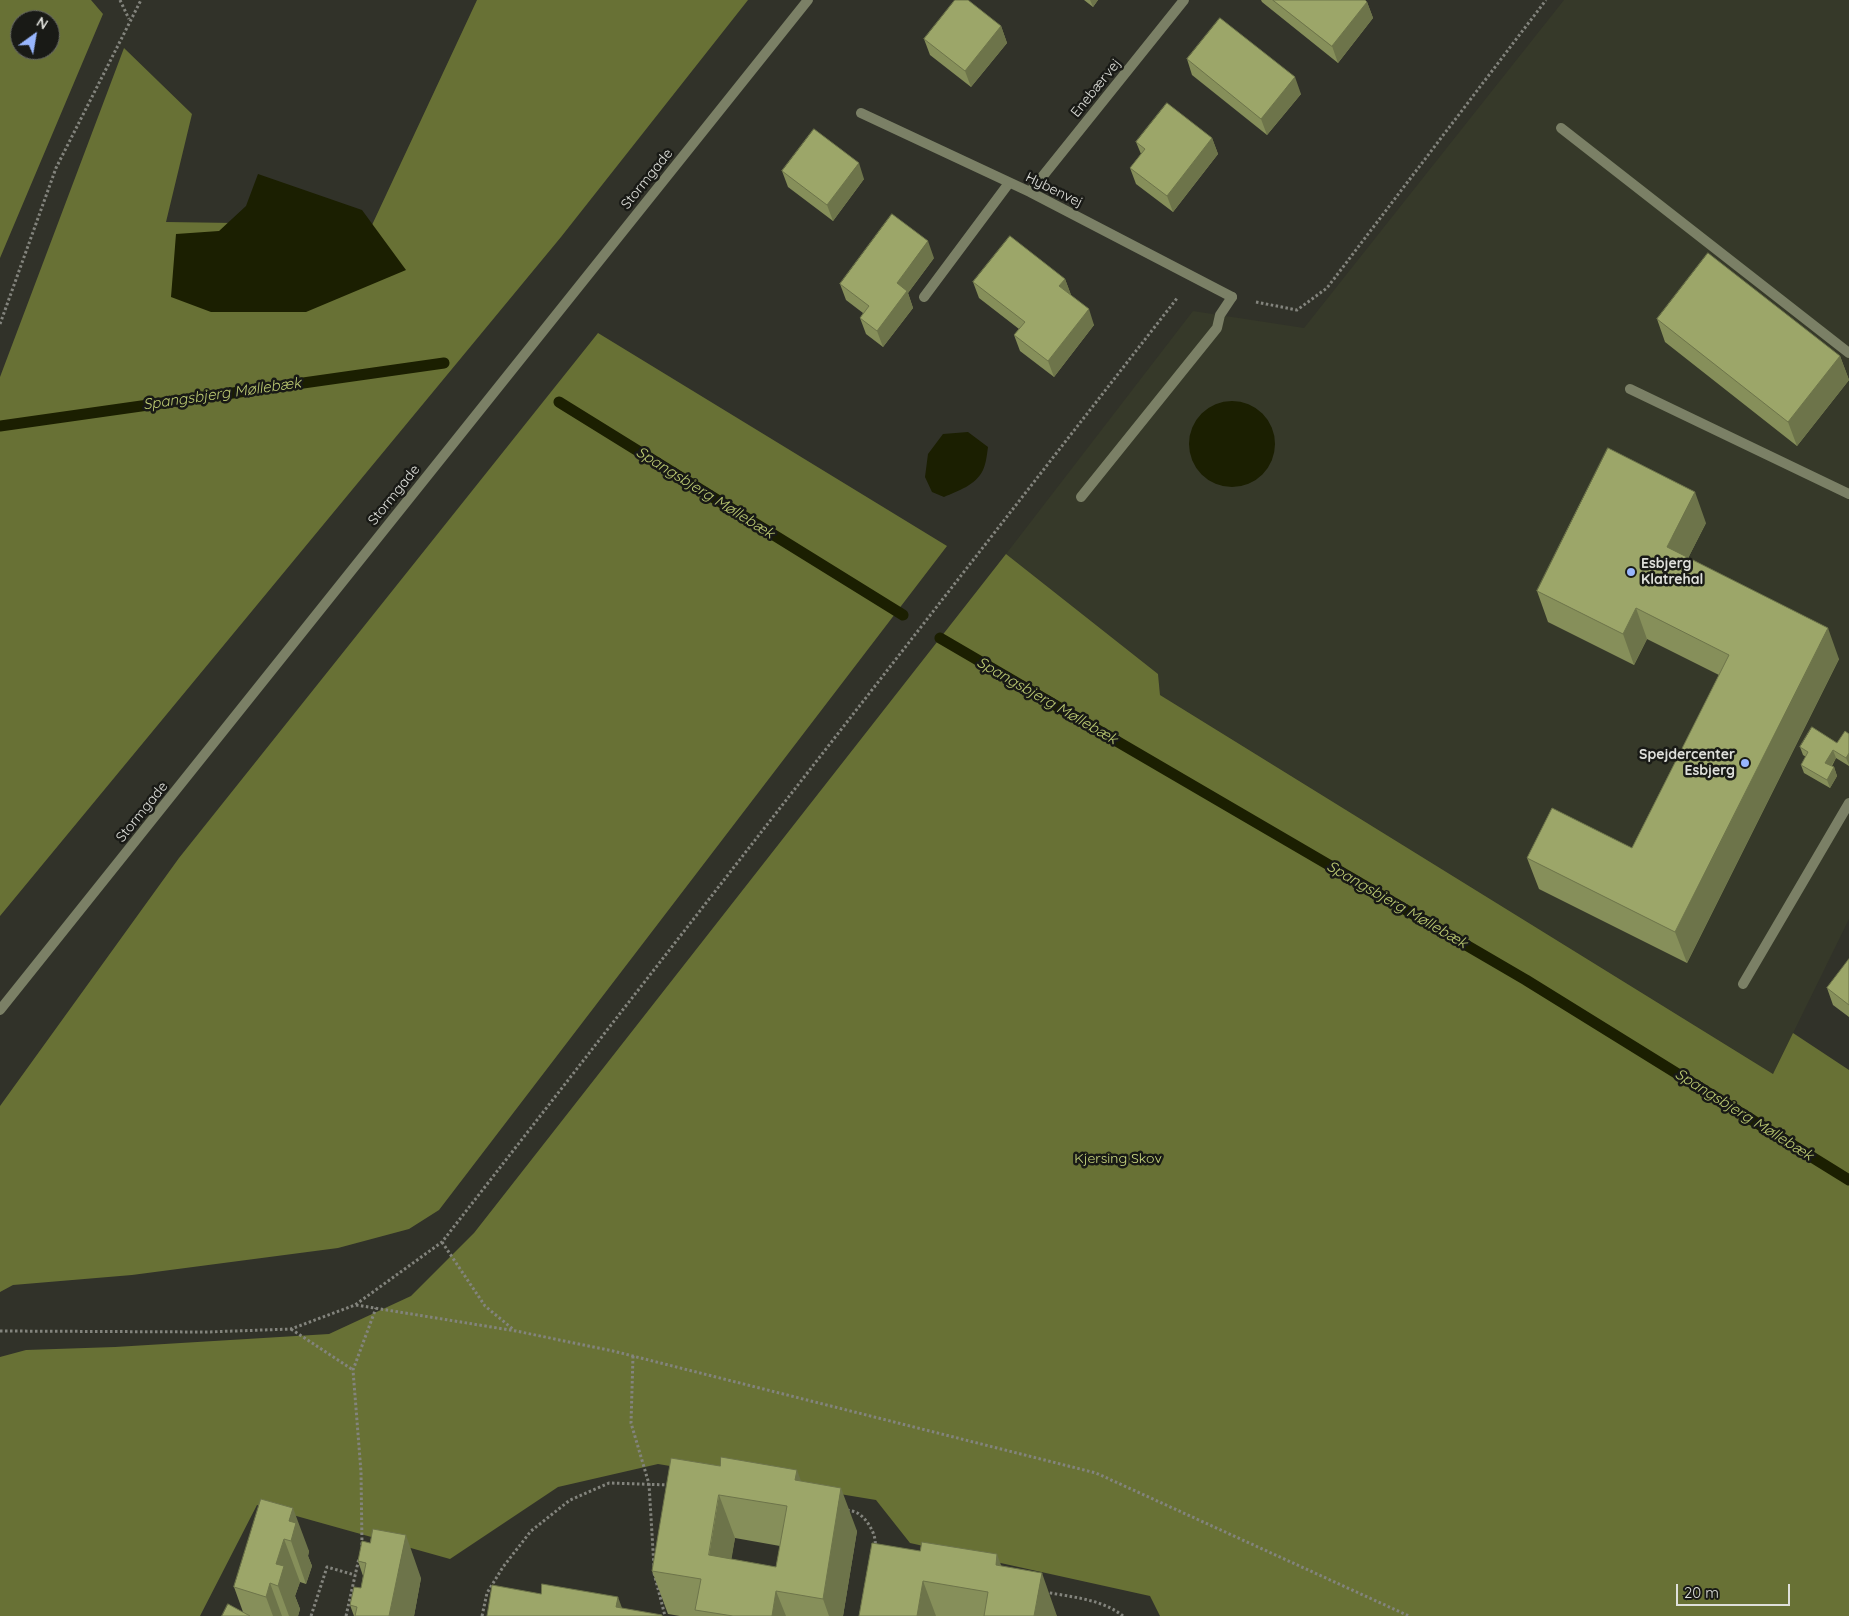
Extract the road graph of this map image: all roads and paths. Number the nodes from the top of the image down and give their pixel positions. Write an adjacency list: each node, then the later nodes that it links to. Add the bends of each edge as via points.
1 (120, 0): 6 (path)
2 (141, 0): 6 (path)
3 (808, 0): 21 (street, Stormgade)
4 (1184, 0): 10 (street, Enebærvej)
5 (1546, 0): 13 (path, via 1327,288 1297,310)
6 (130, 20): 14 (path, via 56,168)
7 (861, 113): 9 (street, Hybenvej)
8 (1561, 128): 15 (street)
9 (1009, 184): 10 (street, Hybenvej); 12 (street)
10 (1030, 192): 13 (street, Hybenvej)
11 (1181, 293): 22 (path)
12 (924, 297)
13 (1232, 297): 18 (street, via 1220,315 1217,328)
14 (0, 324)
15 (1849, 353)
16 (1630, 389): 17 (street)
17 (1849, 494)
18 (1081, 497)
19 (1849, 803): 20 (street)
20 (1743, 984)
21 (1, 1010)
22 (442, 1242): 23 (path); 27 (path, via 485,1306)
23 (355, 1305): 24 (path); 25 (path)
24 (376, 1308): 27 (path); 29 (path)
25 (291, 1329): 26 (path); 29 (path)
26 (0, 1331)
27 (516, 1331): 28 (path)
28 (633, 1356): 30 (path, via 630,1423); 41 (path, via 1096,1473)
29 (353, 1370): 34 (path, via 361,1472 362,1543)
30 (649, 1484): 31 (path); 38 (path, via 609,1483 570,1500 531,1531 503,1567 487,1593); 39 (path, via 654,1579)
31 (678, 1486)
32 (839, 1509): 33 (path, via 857,1512 867,1522 876,1541)
33 (874, 1548)
34 (355, 1575): 36 (path, via 327,1567); 37 (path)
35 (1037, 1591): 40 (path, via 1092,1601)
36 (311, 1616)
37 (346, 1616)
38 (482, 1616)
39 (665, 1616)
40 (1123, 1616)
41 (1409, 1616)

